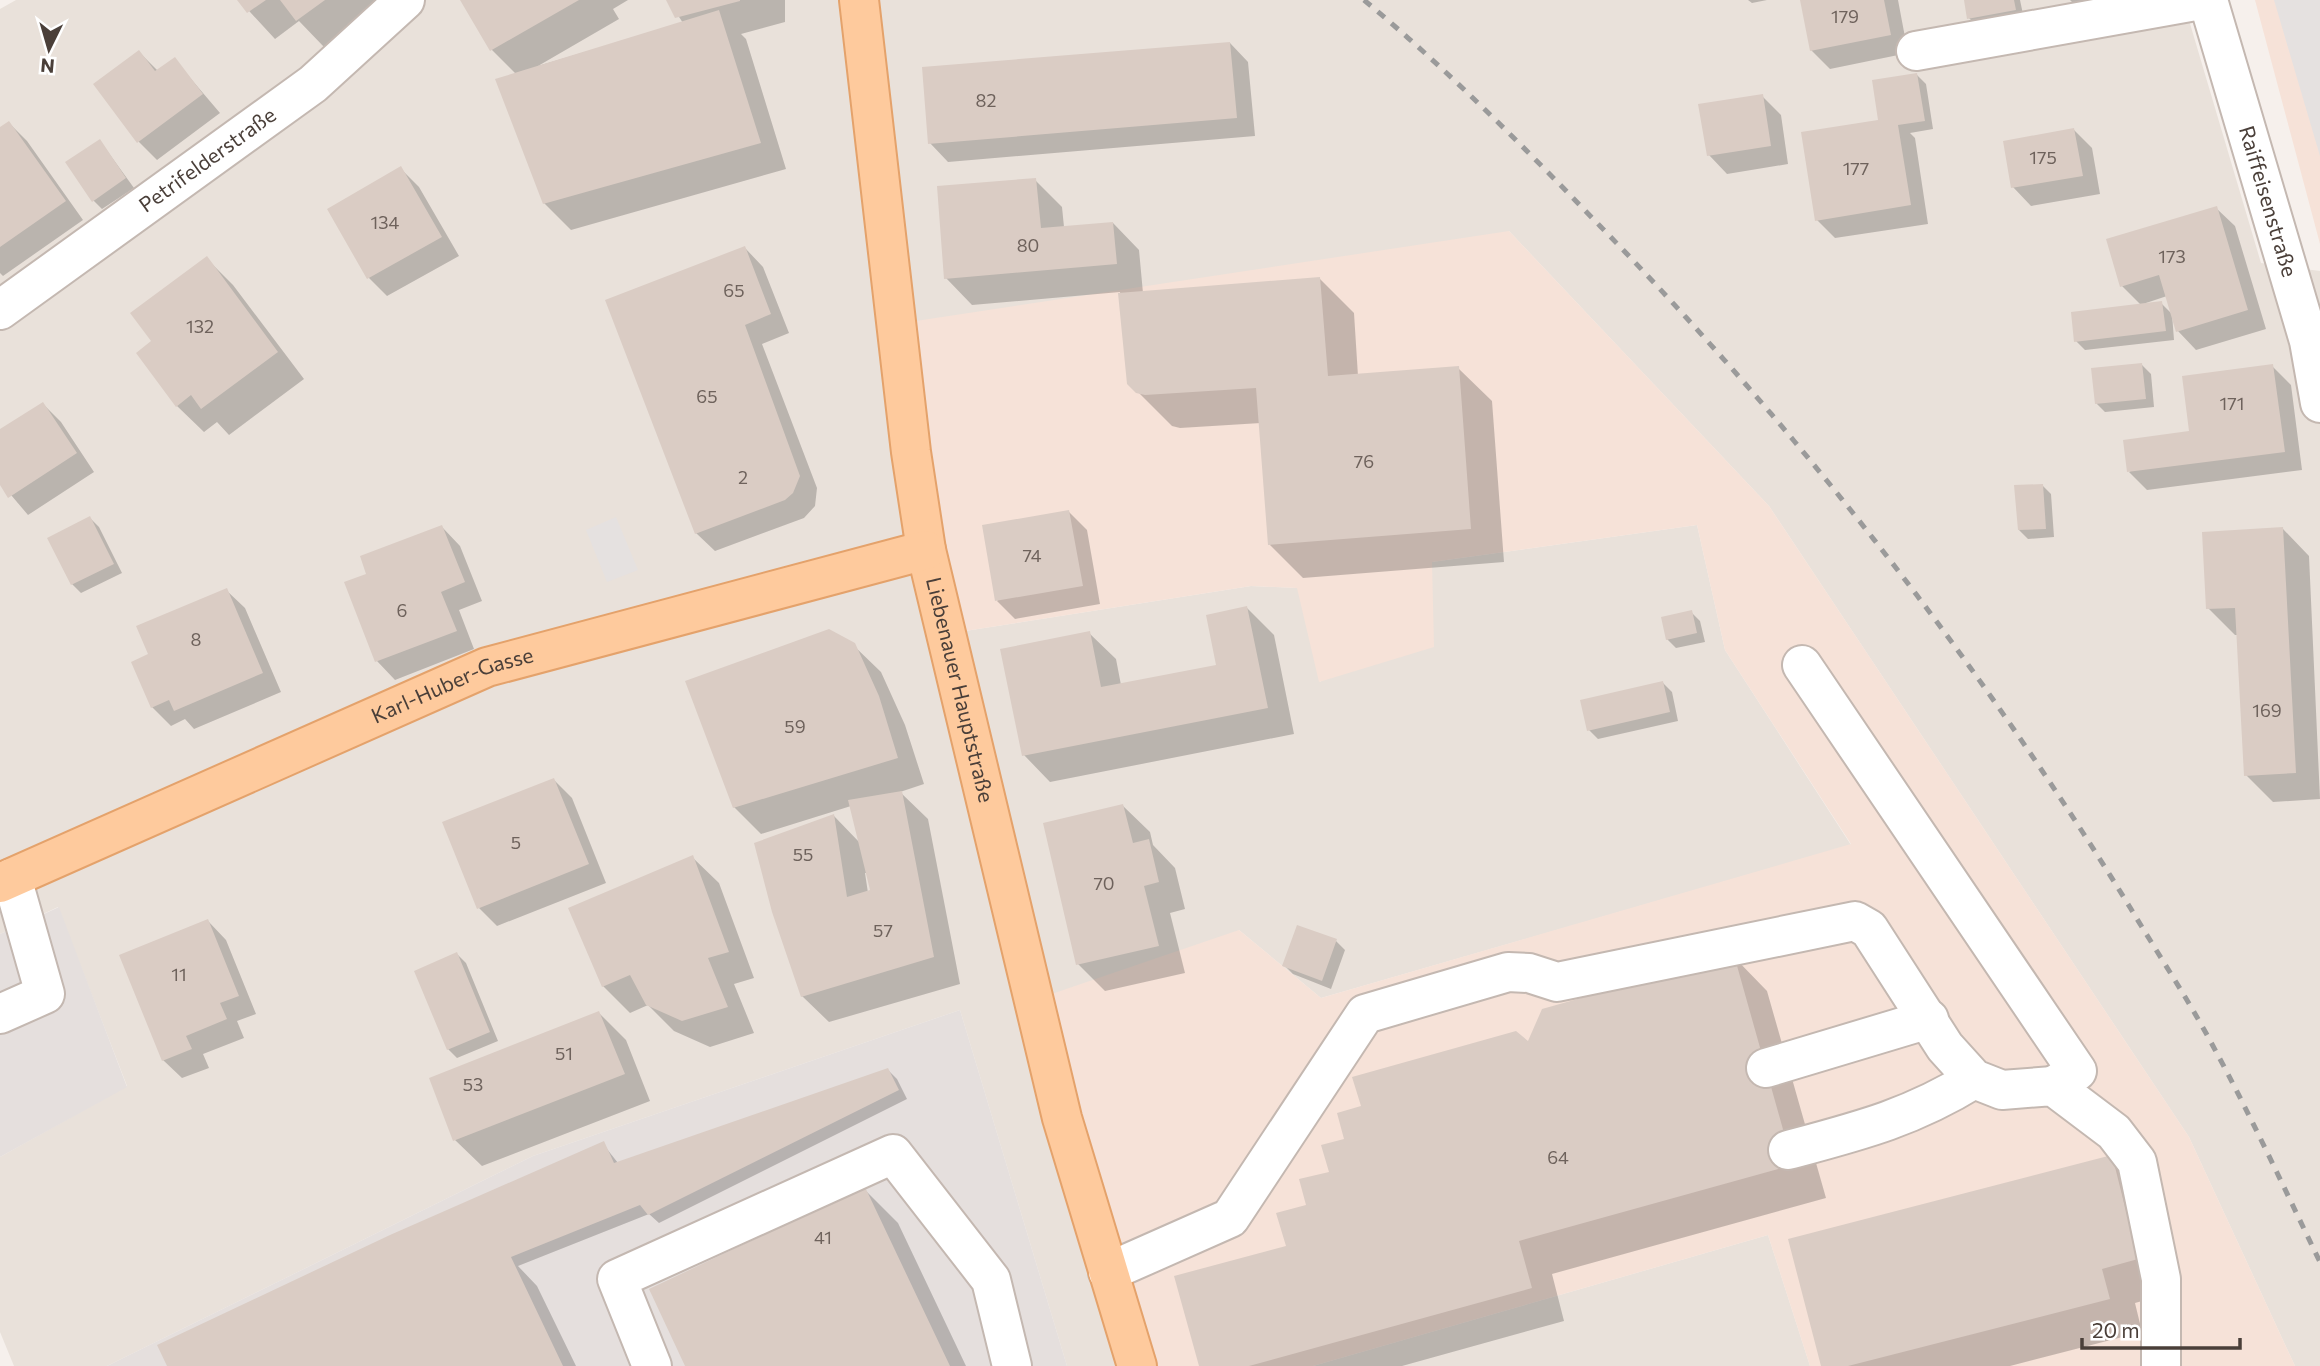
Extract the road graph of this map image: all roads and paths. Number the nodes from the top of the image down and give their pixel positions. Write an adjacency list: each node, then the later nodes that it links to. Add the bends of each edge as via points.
1 (405, 0): 6 (street, Petrifelderstraße, via 313,84)
2 (859, 0): 8 (main road, Liebenauer Hauptstraße)
3 (2201, 0): 5 (street)
4 (2208, 0): 7 (street, Raiffeisenstraße, via 2309,341)
5 (1916, 51)
6 (0, 310)
7 (2320, 403)
8 (926, 550): 10 (main road, Karl-Huber-Gasse, via 487,667); 17 (main road, Liebenauer Hauptstraße, via 1062,1118)
9 (1802, 665): 15 (street, via 2077,1071)
10 (6, 880): 11 (street, via 45,994)
11 (0, 1014)
12 (1929, 1019): 13 (street); 14 (street, via 1945,1047); 17 (street, via 1869,929 1854,921 1571,980 1557,982 1529,972 1508,972 1365,1014 1230,1218)
13 (1766, 1068)
14 (1974, 1079): 15 (street, via 2002,1090); 16 (street, via 1888,1123)
15 (2053, 1086): 21 (street, via 2113,1132 2137,1162 2161,1279)
16 (1788, 1150)
17 (1108, 1272): 20 (main road, Liebenauer Hauptstraße)
18 (652, 1366): 19 (street, via 617,1279 892,1154 991,1280)
19 (1012, 1366)
20 (1137, 1366)
21 (2161, 1366)

